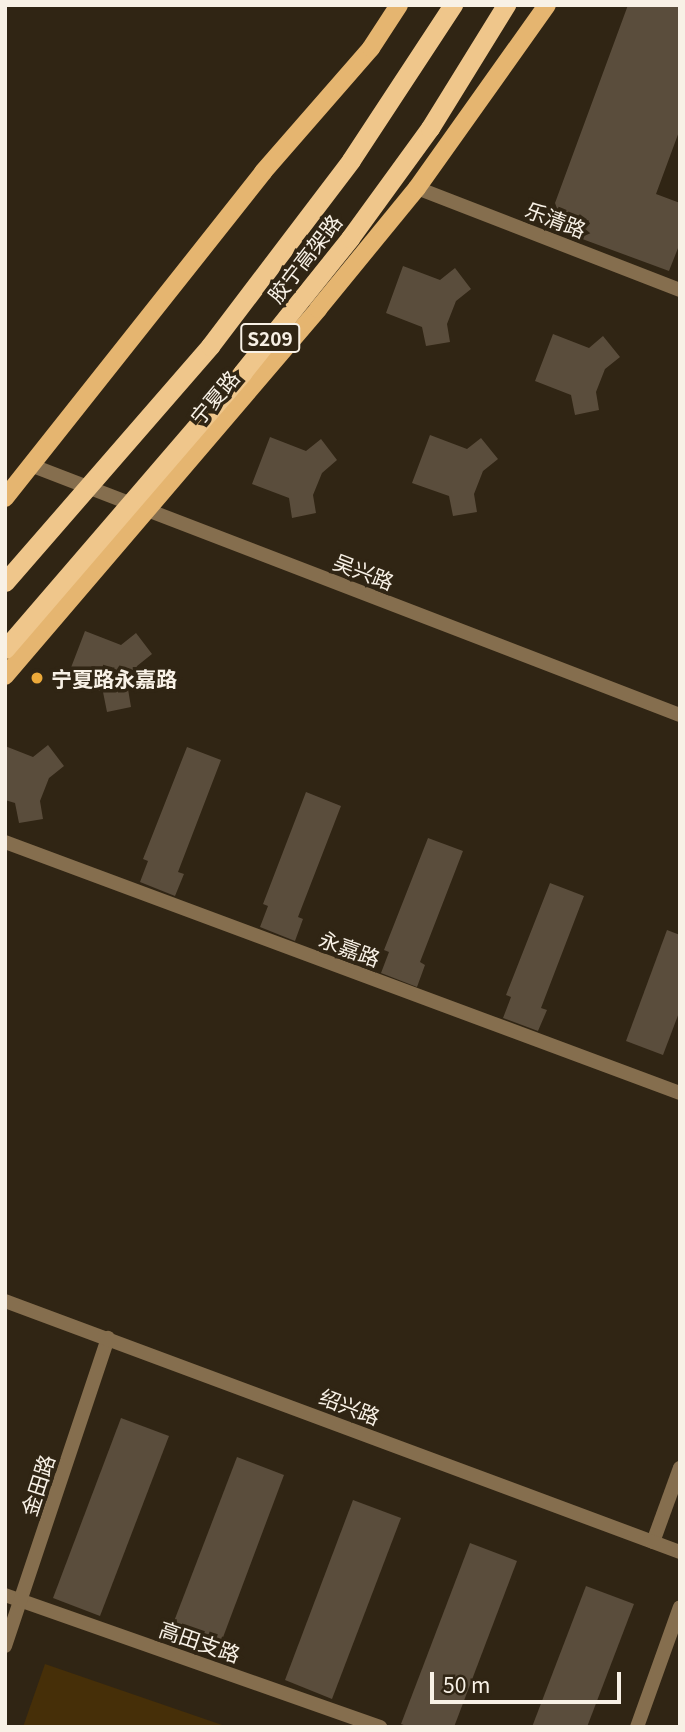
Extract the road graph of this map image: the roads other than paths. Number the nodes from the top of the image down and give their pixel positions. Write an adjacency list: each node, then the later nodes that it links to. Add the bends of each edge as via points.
1 (399, 5): 7 (main road, via 371,48 263,173)
2 (453, 5): 10 (highway, 胶宁高架路 / S209, via 359,149 210,346)
3 (506, 5): 11 (highway, 胶宁高架路 / S209, via 430,128 350,238 242,373)
4 (548, 5): 5 (main road, 宁夏路)
5 (417, 188): 6 (street, 乐清路); 9 (main road, 宁夏路)
6 (680, 289)
7 (33, 466): 8 (main road); 9 (street, 吴兴路)
8 (5, 498)
9 (147, 510): 12 (main road, 宁夏路); 13 (street, 吴兴路)
10 (5, 582)
11 (5, 649)
12 (5, 676)
13 (680, 715)
14 (5, 842): 15 (street, 永嘉路)
15 (680, 1093)
16 (5, 1301): 17 (street, 绍兴路)
17 (108, 1338): 19 (street, 绍兴路); 22 (street, 金田路)
18 (680, 1468): 19 (street)
19 (653, 1542): 20 (street, 绍兴路)
20 (680, 1552)
21 (5, 1595): 22 (street, 高田支路)
22 (20, 1601): 24 (street, 金田路); 25 (street, 高田支路)
23 (680, 1608): 26 (street)
24 (5, 1646)
25 (380, 1727)
26 (637, 1727)

